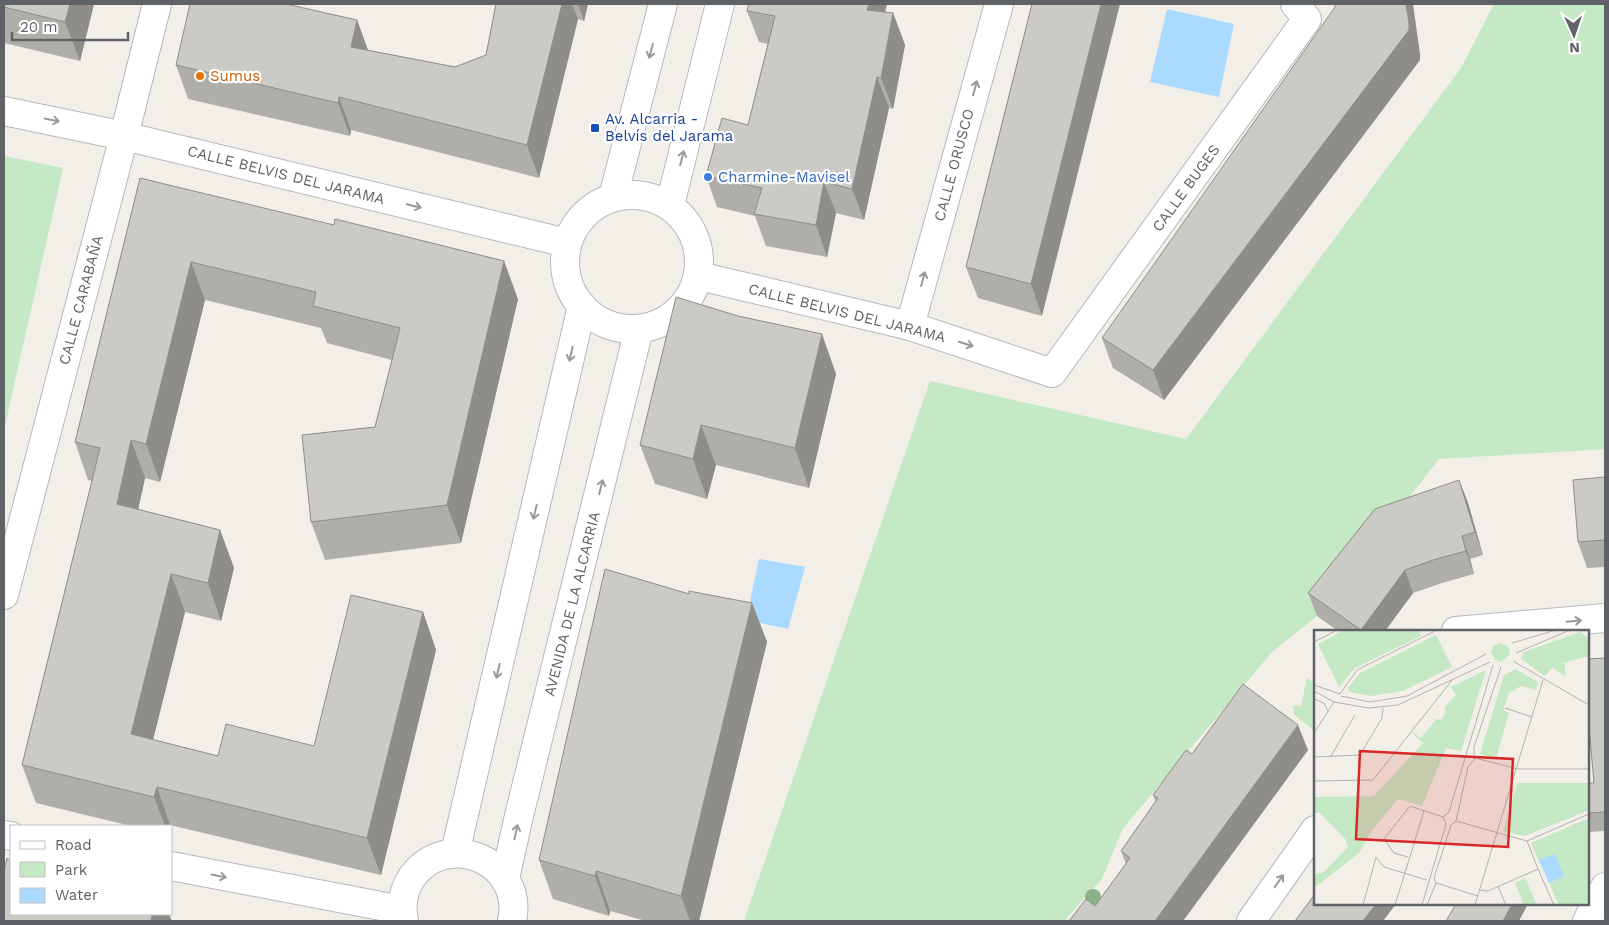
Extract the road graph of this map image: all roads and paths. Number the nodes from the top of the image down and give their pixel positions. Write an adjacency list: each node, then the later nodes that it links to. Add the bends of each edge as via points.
1 (157, 4): 7 (street, CALLE CARABAÑA)
2 (663, 4): 8 (street, one-way to 8)
3 (720, 4): 9 (street, one-way to 3)
4 (998, 4): 13 (street, CALLE ORUSCO, one-way to 4)
5 (1295, 4): 15 (street, CALLE BUGES, via 1308,19)
6 (4, 111): 7 (street, CALLE BELVIS DEL JARAMA, one-way to 7)
7 (124, 136): 10 (street, CALLE BELVIS DEL JARAMA, one-way to 10); 16 (street, CALLE CARABAÑA)
8 (613, 197): 9 (street, via 632,194 652,197); 10 (street, via 584,214)
9 (670, 205): 11 (street, via 696,236 700,263)
10 (567, 243): 12 (street, via 567,277 572,293)
11 (698, 276): 13 (street, CALLE BELVIS DEL JARAMA); 14 (street, via 691,295 678,312 660,323)
12 (582, 306): 14 (street, via 608,325); 20 (street, one-way to 20)
13 (910, 326): 15 (street, CALLE BELVIS DEL JARAMA, one-way to 15)
14 (640, 329): 22 (street, AVENIDA DE LA ALCARRIA, one-way to 14)
15 (1052, 373)
16 (4, 595)
17 (1605, 618): 18 (street, one-way to 17)
18 (1467, 630)
19 (1314, 831): 26 (street, one-way to 19)
20 (455, 853): 22 (street, via 484,859); 24 (street, via 428,862 417,871 404,896)
21 (172, 866): 24 (street, one-way to 24)
22 (505, 879): 25 (street, via 514,905)
23 (1605, 887): 27 (street)
24 (403, 916)
25 (512, 921)
26 (1251, 921)
27 (1587, 921)

